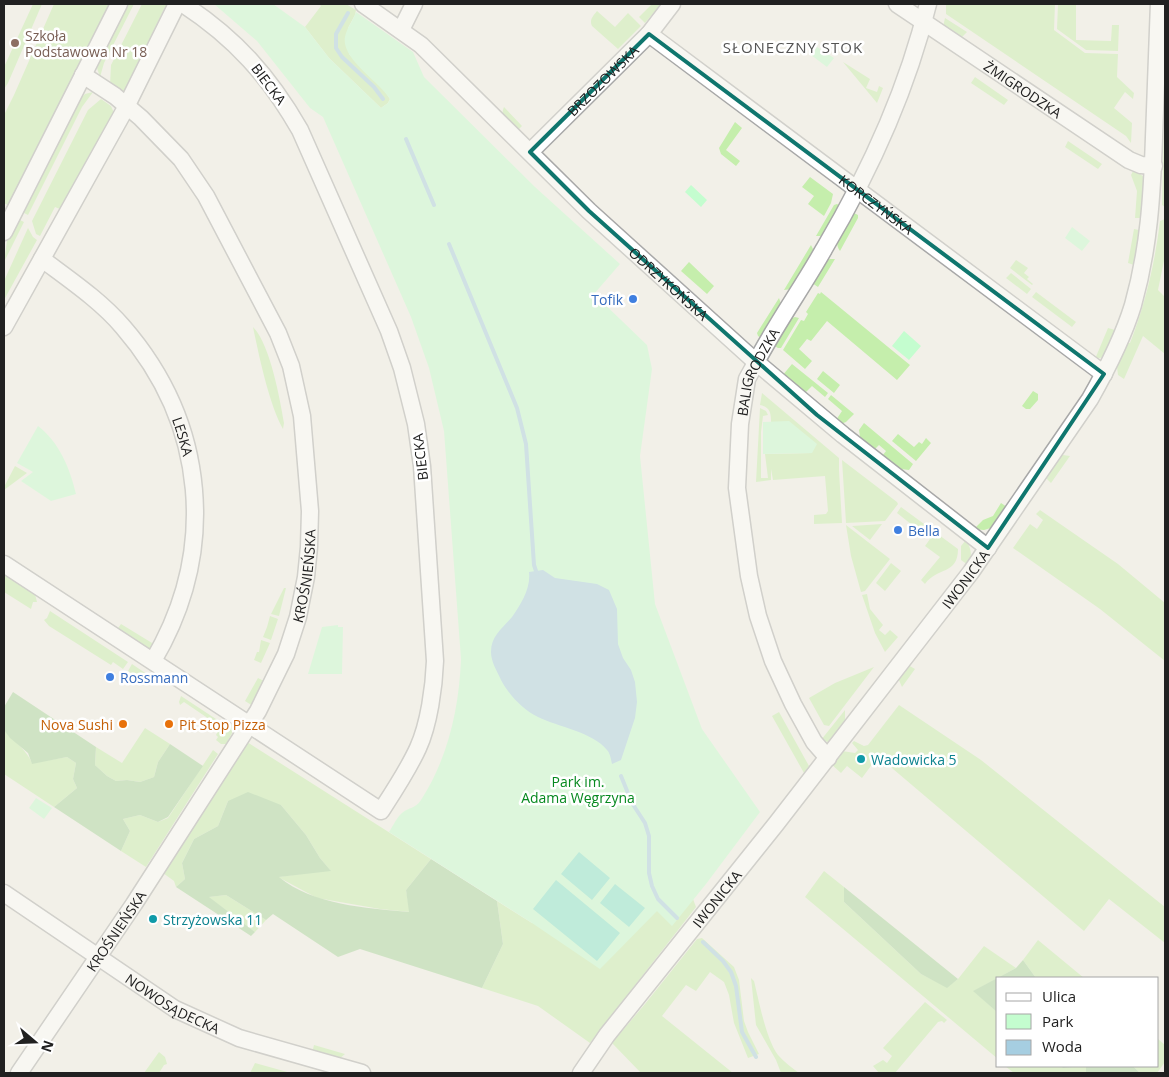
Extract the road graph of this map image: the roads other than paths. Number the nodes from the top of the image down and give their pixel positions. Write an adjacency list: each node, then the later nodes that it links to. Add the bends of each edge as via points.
1 (119, 4): 13 (street)
2 (177, 4): 14 (street)
3 (183, 4): 27 (street, BIECKA, via 244,52 283,101 300,130 399,359 416,424 422,466 434,681 419,746 381,811)
4 (363, 4): 11 (street, ODRZYKOŃSKA)
5 (414, 4): 11 (street)
6 (672, 4): 12 (street, BRZOZOWSKA)
7 (897, 4): 10 (street, ŻMIGRODZKA)
8 (928, 4): 10 (street, BALIGRODZKA)
9 (1159, 4): 16 (street, IWONICKA)
10 (924, 20): 16 (street, ŻMIGRODZKA, via 1130,160); 17 (street, BALIGRODZKA, via 900,91)
11 (401, 30): 15 (street, ODRZYKOŃSKA, via 434,57)
12 (649, 34): 15 (street, BRZOZOWSKA); 17 (street, KORCZYŃSKA)
13 (83, 75): 14 (street, KROŚNIEŃSKA); 19 (street)
14 (127, 106): 20 (street); 27 (street, KROŚNIEŃSKA, via 181,159 206,196 278,333 298,392 310,512 306,577 286,654)
15 (530, 152): 22 (street, ODRZYKOŃSKA, via 589,211)
16 (1154, 166): 18 (street, IWONICKA)
17 (857, 189): 22 (street, BALIGRODZKA); 23 (street, KORCZYŃSKA)
18 (1158, 213): 23 (street, IWONICKA, via 1132,307)
19 (4, 232)
20 (42, 260): 21 (street); 26 (street, LESKA, via 100,304 128,332 160,377 176,409 185,438 194,486 193,548 182,598)
21 (4, 327)
22 (756, 362): 24 (street, ODRZYKOŃSKA, via 843,435); 28 (street, BALIGRODZKA, via 747,379 741,416 737,488 749,576 773,660 814,742)
23 (1104, 374): 24 (street, IWONICKA)
24 (988, 548): 28 (street, IWONICKA)
25 (4, 564): 26 (street)
26 (153, 661): 27 (street)
27 (250, 725): 30 (street, KROŚNIEŃSKA)
28 (828, 758): 33 (street, IWONICKA)
29 (4, 893): 30 (street, NOWOSĄDECKA)
30 (98, 957): 31 (street, KROŚNIEŃSKA); 32 (street, NOWOSĄDECKA, via 175,1010 211,1026 262,1045)
31 (19, 1073)
32 (362, 1073)
33 (580, 1073)

